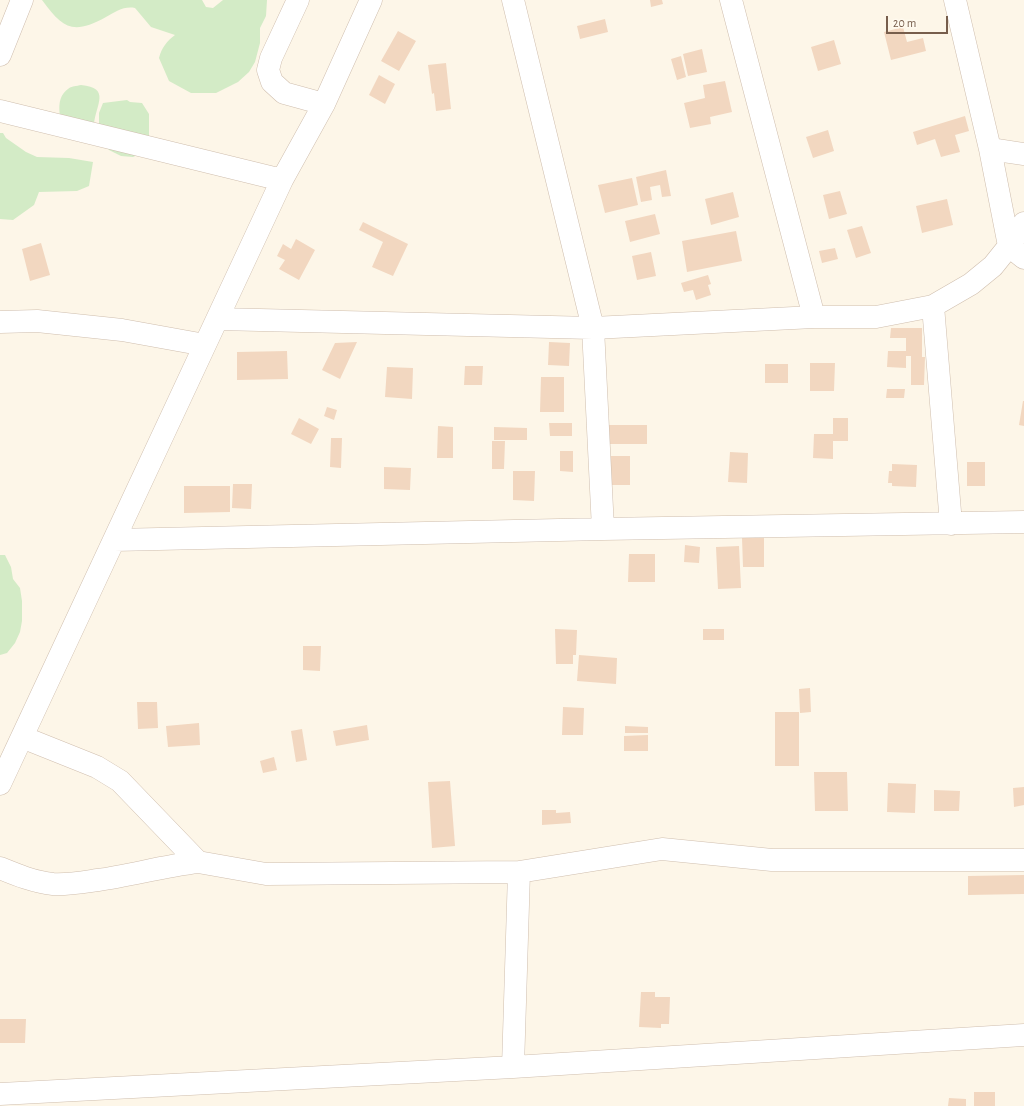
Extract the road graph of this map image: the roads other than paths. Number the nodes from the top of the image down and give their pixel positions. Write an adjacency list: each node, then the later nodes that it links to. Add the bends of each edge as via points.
1 (22, 0): 7 (street)
2 (298, 0): 8 (street, via 268,70 272,82 284,93)
3 (371, 0): 8 (street)
4 (513, 0): 19 (street)
5 (731, 0): 16 (street)
6 (955, 0): 10 (street)
7 (0, 55)
8 (324, 104): 12 (street)
9 (0, 111): 12 (street)
10 (990, 149): 11 (street); 14 (street)
11 (1024, 154)
12 (282, 180): 17 (street)
13 (1024, 223): 14 (street)
14 (1017, 252): 15 (street, via 993,266 972,284)
15 (933, 306): 16 (street, via 876,317); 22 (street)
16 (814, 317): 19 (street)
17 (218, 319): 19 (street); 20 (street)
18 (0, 322): 20 (street, via 37,321 122,330)
19 (593, 328): 23 (street)
20 (205, 345): 24 (street)
21 (1024, 522): 22 (street)
22 (951, 524): 23 (street)
23 (603, 528): 24 (street)
24 (114, 540): 25 (street)
25 (22, 737): 26 (street); 28 (street, via 97,767 120,782)
26 (0, 784)
27 (1024, 860): 30 (street, via 772,860 662,849)
28 (198, 862): 29 (street, via 90,881 53,884 24,878); 30 (street, via 266,874)
29 (0, 868)
30 (519, 872): 32 (street)
31 (1024, 1035): 32 (street)
32 (513, 1067): 33 (street)
33 (0, 1094)

